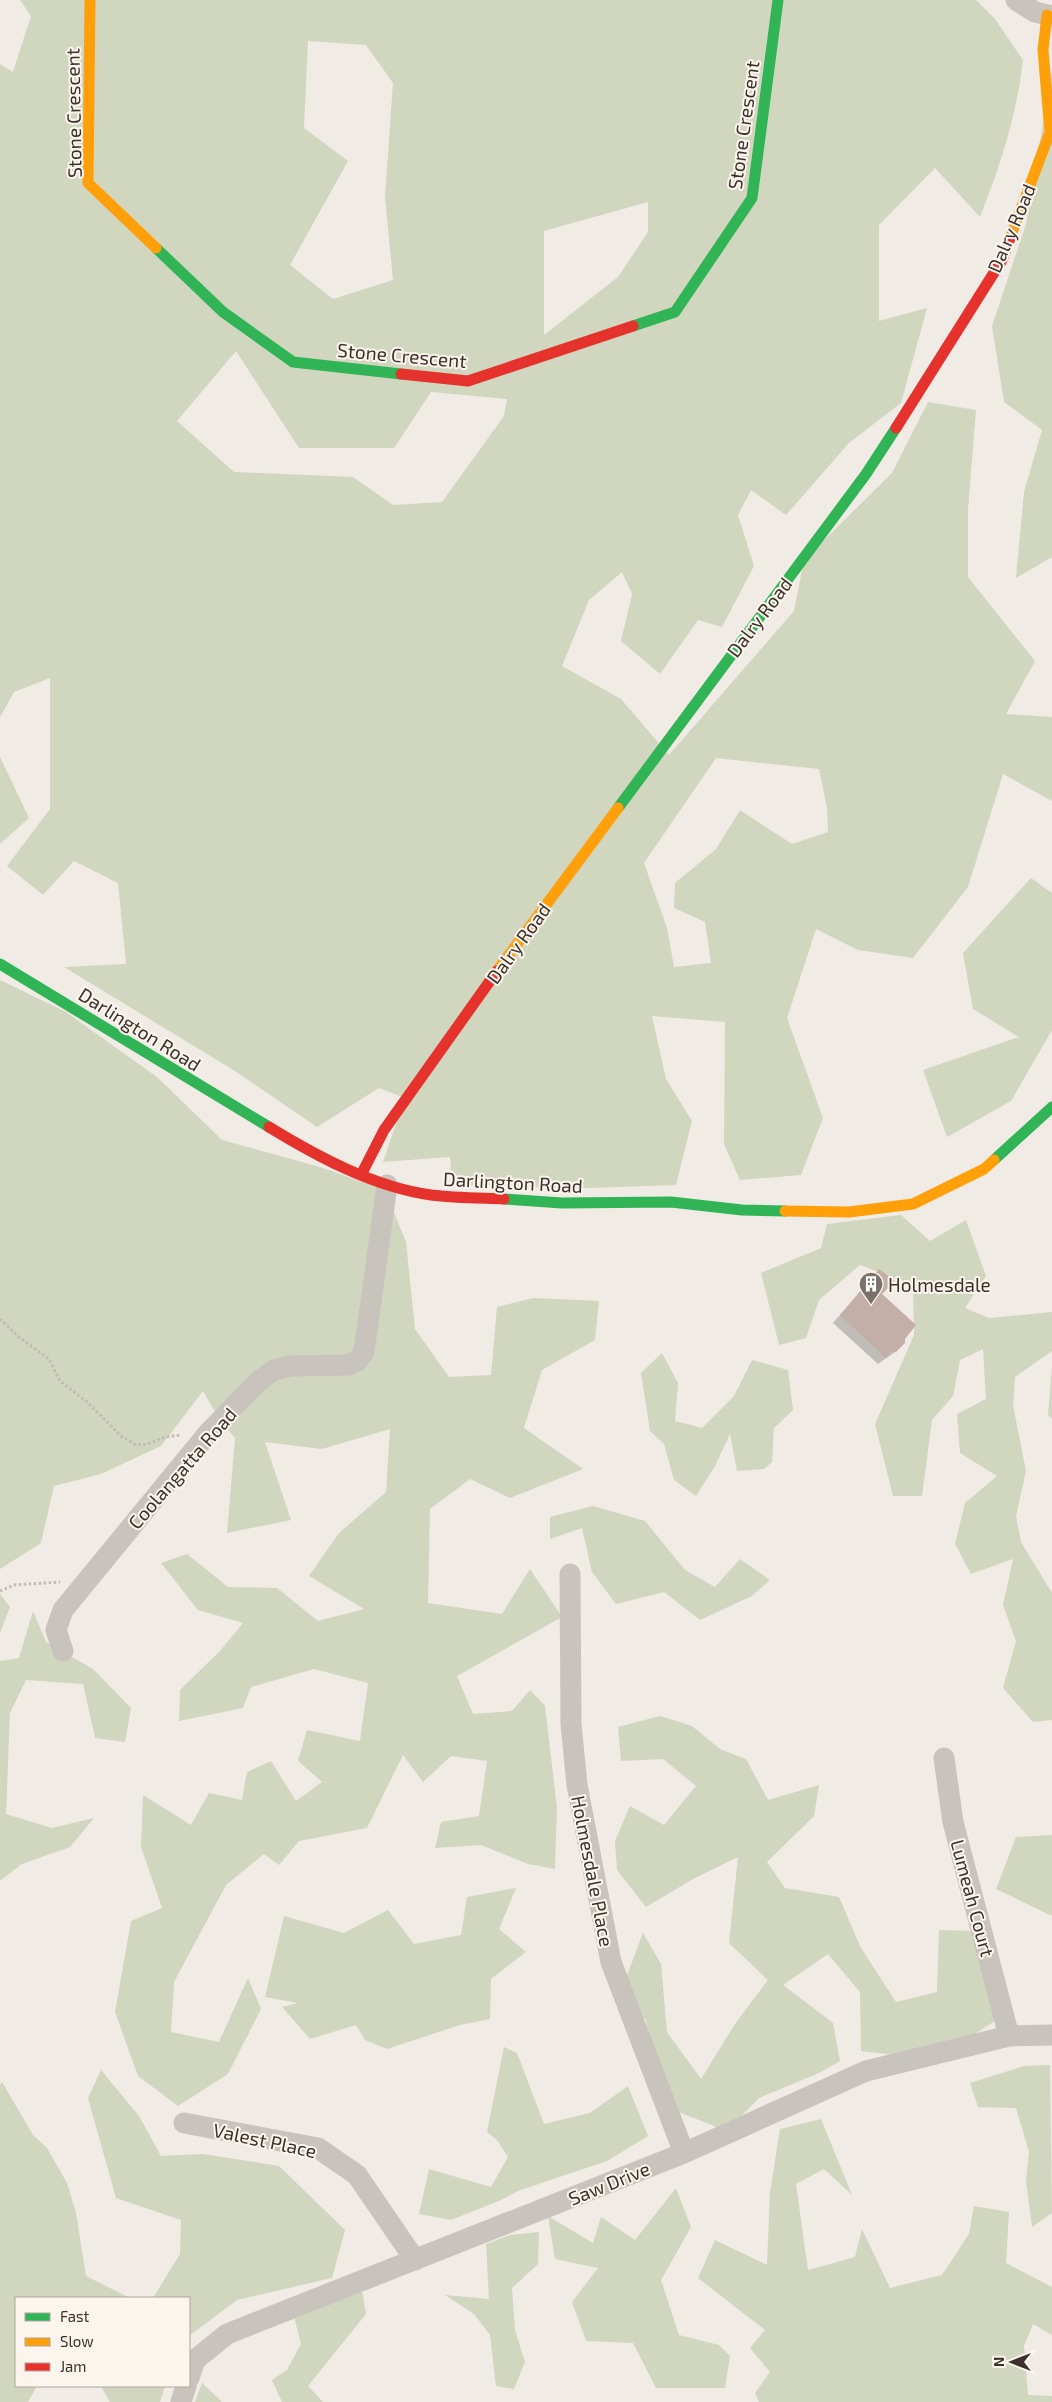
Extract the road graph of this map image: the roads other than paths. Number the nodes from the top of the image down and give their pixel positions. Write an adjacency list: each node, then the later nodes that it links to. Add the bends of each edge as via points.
1 (90, 0): 2 (street, Stone Crescent, via 88,183 223,312 293,362 468,380 675,312 752,198)
2 (778, 0)
3 (1016, 0): 4 (street, via 1034,12)
4 (1049, 15): 7 (street, Dalry Road, via 1043,50 1050,132 1002,260 866,474 500,967 384,1130)
5 (0, 964): 7 (street, Darlington Road, via 303,1148)
6 (1052, 1107): 8 (street, Darlington Road, via 984,1169 913,1204 849,1212 742,1210 671,1202 553,1203 431,1195)
7 (362, 1175): 8 (street, Darlington Road)
8 (387, 1186): 10 (street, Coolangatta Road, via 364,1352 349,1365 290,1366 274,1370 259,1381 209,1432 70,1600 56,1630)
9 (570, 1574): 15 (street, Holmesdale Place, via 571,1724 577,1785 609,1953)
10 (63, 1651)
11 (944, 1758): 12 (street, Lumeah Court, via 953,1822)
12 (1009, 2036): 13 (street, Saw Drive); 15 (street, Saw Drive, via 866,2072)
13 (1052, 2036)
14 (184, 2123): 16 (street, Valest Place, via 318,2148 357,2175)
15 (684, 2153): 16 (street, Saw Drive)
16 (415, 2260): 17 (street, Saw Drive, via 227,2334 195,2360)
17 (190, 2375)
18 (186, 2387): 19 (street)
19 (181, 2402)

